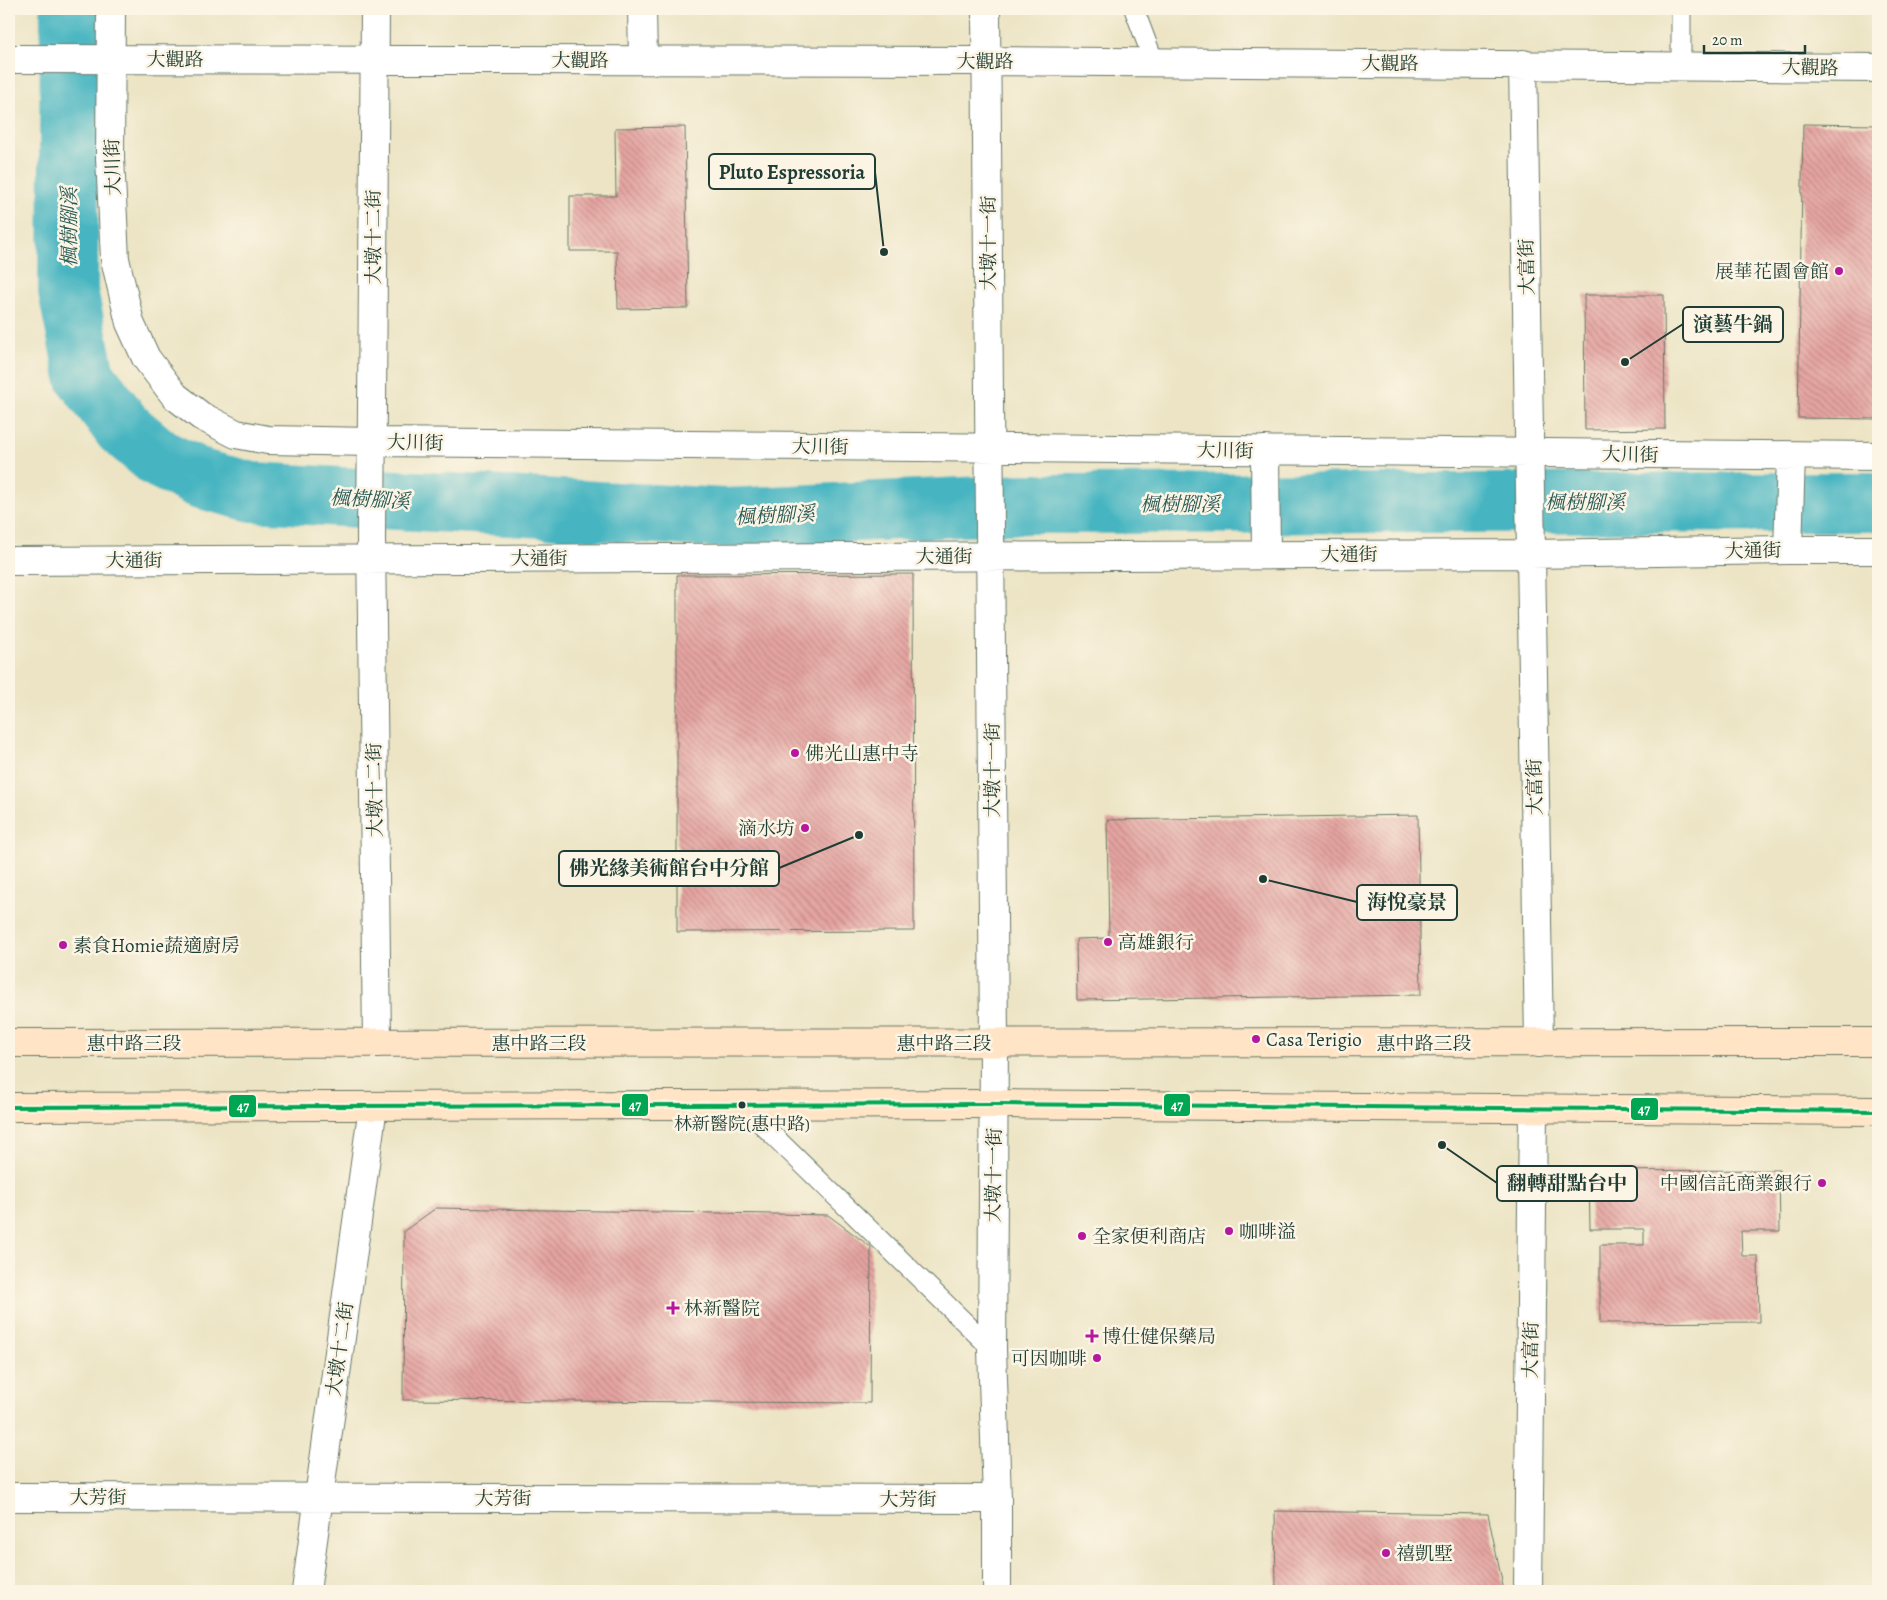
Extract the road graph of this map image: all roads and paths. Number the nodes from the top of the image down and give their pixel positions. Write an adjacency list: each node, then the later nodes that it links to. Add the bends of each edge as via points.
1 (111, 9): 7 (street, 大川街)
2 (375, 9): 9 (street, 大墩十二街)
3 (642, 9): 10 (street)
4 (986, 9): 11 (street, 大墩十一街)
5 (1134, 9): 12 (lane)
6 (1681, 9): 14 (lane)
7 (101, 58): 8 (street, 大觀路); 9 (street, 大觀路); 17 (street, 大川街, via 115,259 130,323 146,358 175,396 202,416 236,434)
8 (17, 59)
9 (374, 59): 10 (street, 大觀路); 17 (street, 大墩十二街)
10 (643, 60): 11 (street, 大觀路)
11 (986, 60): 12 (street, 大觀路); 16 (street, 大墩十一街)
12 (1154, 62): 13 (street, 大觀路)
13 (1523, 64): 14 (street, 大觀路); 21 (street, 大富街)
14 (1681, 66): 15 (street, 大觀路)
15 (1878, 68)
16 (990, 448): 17 (street, 大川街); 20 (street, 大川街); 27 (street, 大墩十一街)
17 (372, 453): 25 (street, 大墩十二街)
18 (1791, 456): 19 (street, 大川街); 21 (street, 大川街); 22 (street)
19 (1878, 456)
20 (1265, 458): 21 (street, 大川街); 24 (street)
21 (1529, 461): 23 (street, 大富街)
22 (1789, 540): 23 (street, 大通街); 26 (street, 大通街)
23 (1530, 542): 24 (street, 大通街); 33 (street, 大富街)
24 (1265, 544): 27 (street, 大通街)
25 (372, 548): 27 (street, 大通街); 28 (street, 大通街); 31 (street, 大墩十二街)
26 (1878, 550)
27 (991, 552): 32 (street, 大墩十一街)
28 (9, 561)
29 (1878, 1042): 33 (street, 惠中路三段)
30 (9, 1043): 31 (street, 惠中路三段)
31 (376, 1043): 32 (street, 惠中路三段)
32 (994, 1043): 33 (street, 惠中路三段); 34 (street, 大墩十一街)
33 (1539, 1043)
34 (994, 1104): 35 (street); 38 (street); 40 (street, 大墩十一街)
35 (742, 1105): 36 (street); 40 (lane)
36 (373, 1106): 37 (street); 42 (street, 大墩十二街)
37 (9, 1107)
38 (1533, 1109): 39 (street); 46 (street, 大富街)
39 (1878, 1111)
40 (992, 1349): 43 (street, 大墩十一街)
41 (9, 1497): 42 (street, 大芳街)
42 (318, 1497): 43 (street, 大芳街); 44 (street, 大墩十二街)
43 (997, 1500): 45 (street, 大墩十一街)
44 (306, 1591)
45 (997, 1591)
46 (1528, 1591)

